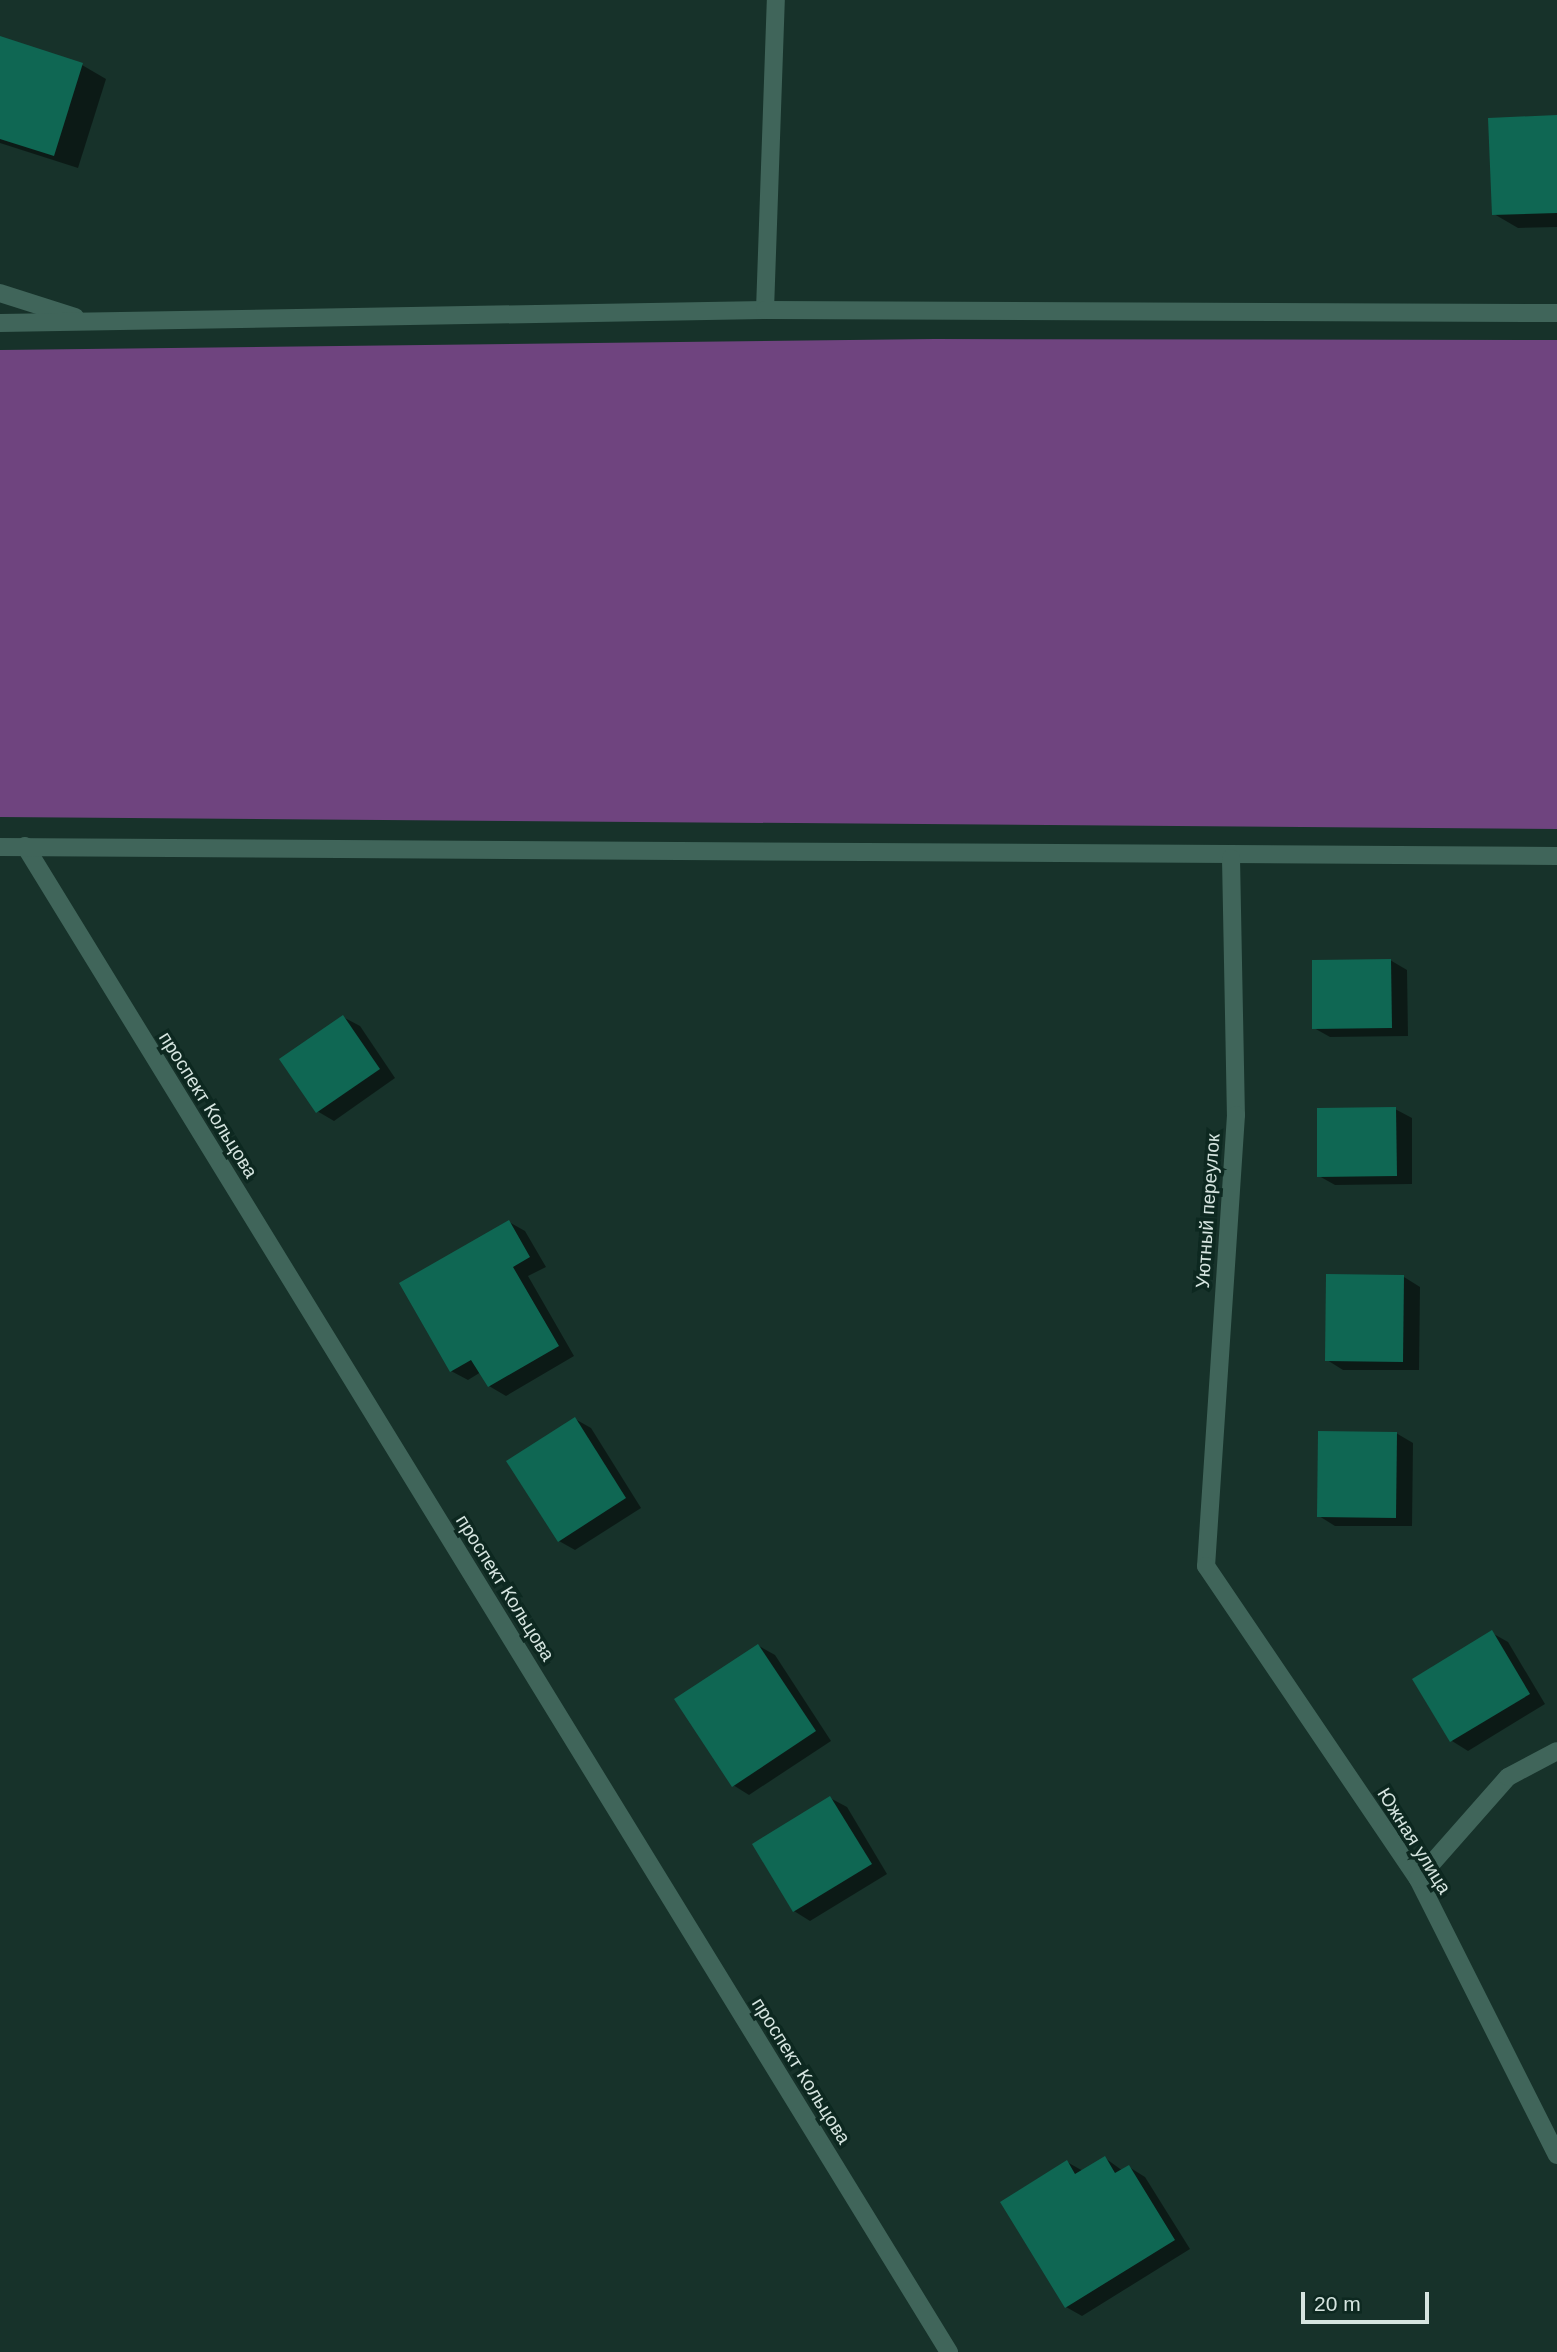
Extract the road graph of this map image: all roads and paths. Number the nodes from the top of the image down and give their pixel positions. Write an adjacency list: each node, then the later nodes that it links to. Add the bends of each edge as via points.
1 (776, 0): 3 (street)
2 (0, 293): 6 (street)
3 (765, 310): 4 (street); 6 (street)
4 (1557, 313)
5 (0, 323): 6 (street)
6 (92, 323)
7 (24, 846): 8 (street); 10 (street); 15 (street, проспект Кольцова)
8 (0, 847)
9 (1557, 856): 10 (street)
10 (1231, 858): 11 (street, Уютный переулок, via 1236,1115)
11 (1206, 1566): 13 (street, Южная улица)
12 (1557, 1751): 13 (street, via 1508,1777)
13 (1418, 1879): 14 (street, Южная улица)
14 (1557, 2155)
15 (949, 2352)

